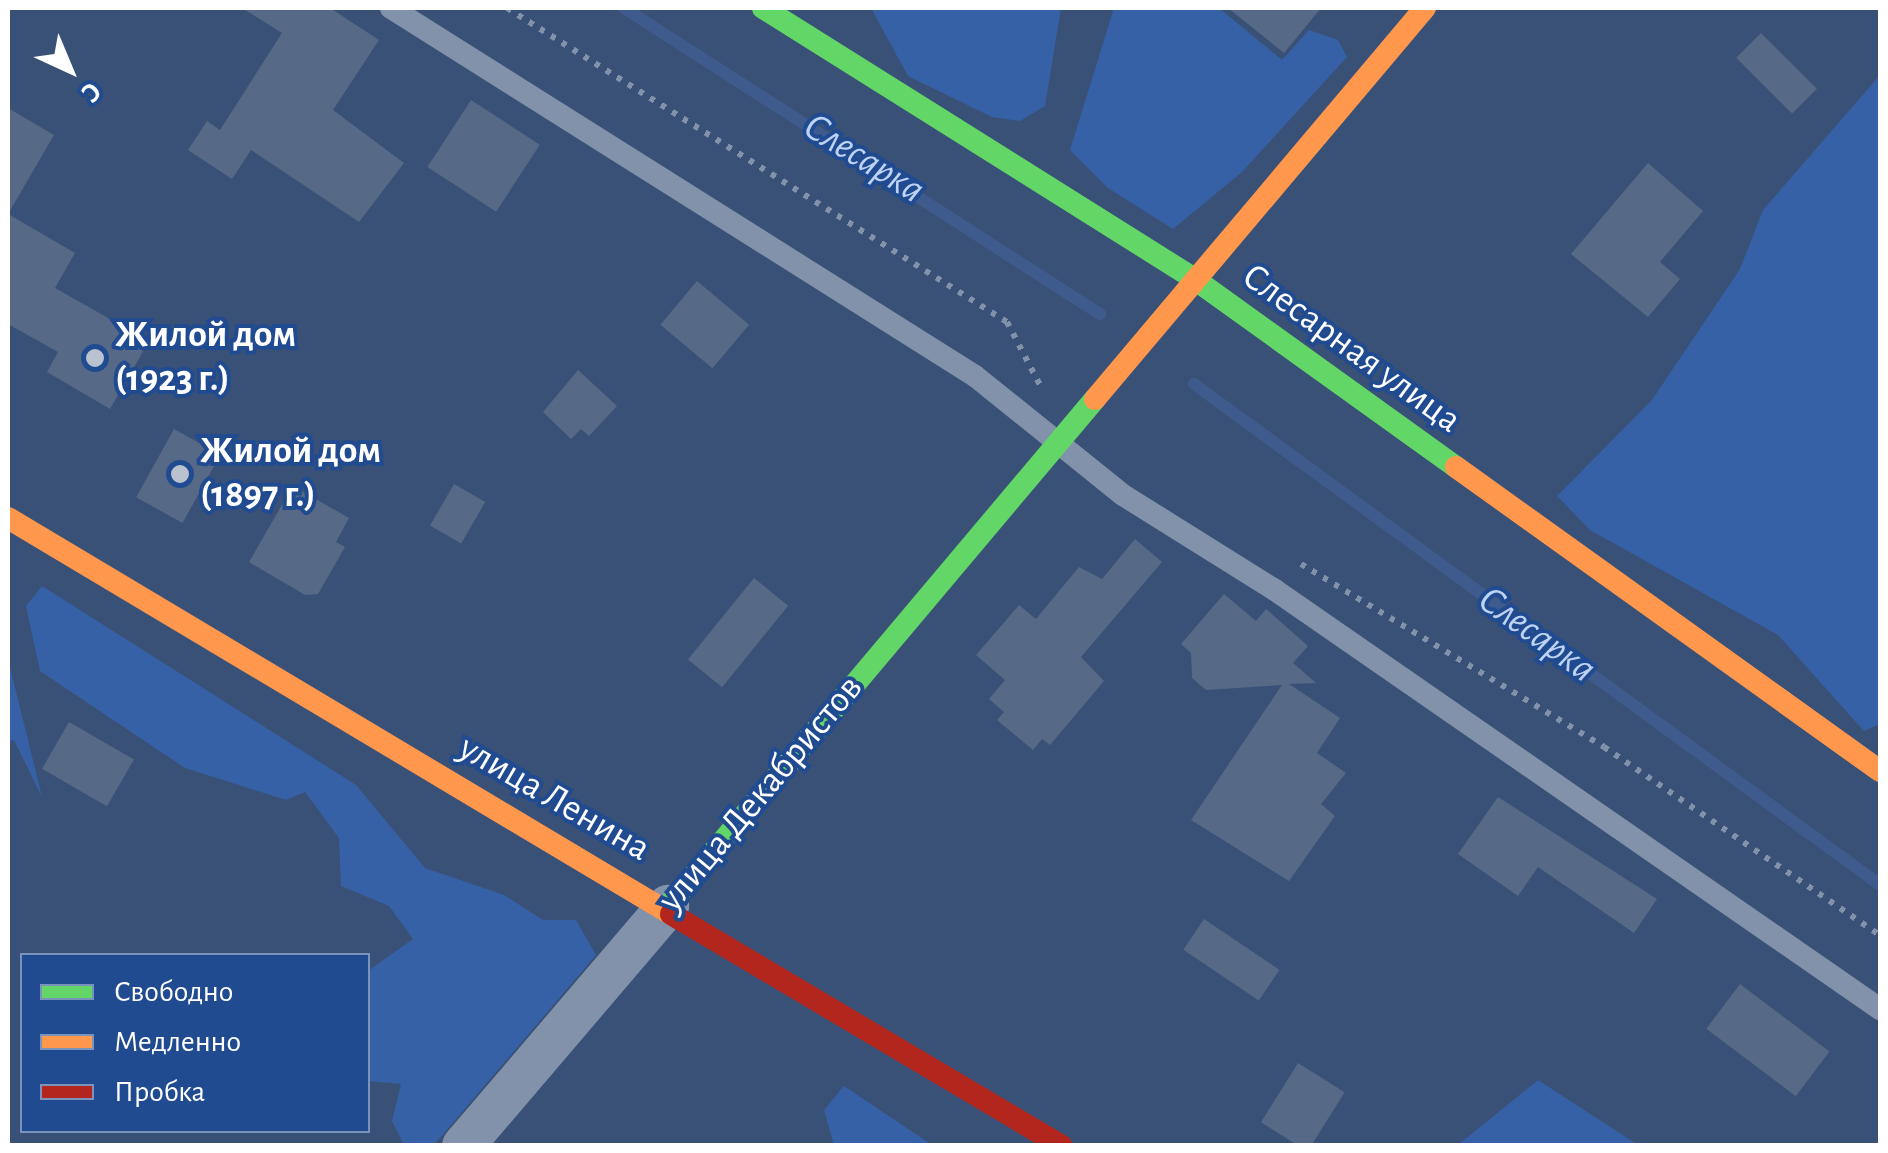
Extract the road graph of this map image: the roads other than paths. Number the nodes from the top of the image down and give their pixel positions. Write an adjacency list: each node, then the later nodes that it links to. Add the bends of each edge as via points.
1 (391, 8): 5 (lane, via 975,376)
2 (763, 8): 4 (street, Слесарная улица)
3 (1425, 8): 4 (street)
4 (1193, 278): 5 (street, улица Декабристов); 7 (street, Слесарная улица)
5 (1056, 441): 8 (street, улица Декабристов); 9 (lane, via 1123,495 1275,590)
6 (8, 518): 8 (street, улица Ленина)
7 (1880, 771)
8 (668, 906): 10 (street, улица Декабристов); 11 (street, улица Ленина)
9 (1880, 1009)
10 (463, 1146)
11 (1061, 1146)

